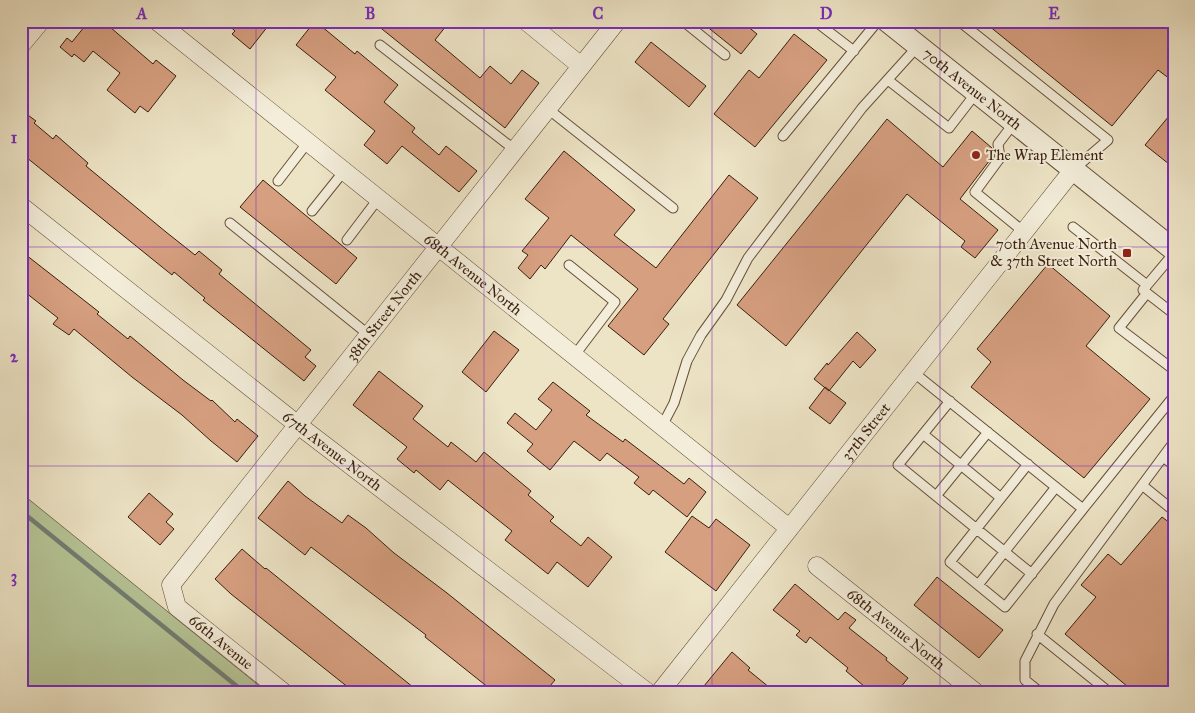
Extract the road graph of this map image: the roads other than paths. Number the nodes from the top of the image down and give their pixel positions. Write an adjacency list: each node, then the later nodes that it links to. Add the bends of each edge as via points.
1 (41, 21): 10 (street)
2 (157, 21): 21 (street, 68th Avenue North)
3 (526, 21): 15 (street)
4 (617, 21): 15 (street, 38th Street North)
5 (683, 21): 14 (lane)
6 (815, 21): 13 (lane)
7 (878, 21): 13 (lane)
8 (887, 21): 12 (street, 70th Avenue North)
9 (959, 21): 23 (lane, via 1108,140)
10 (21, 45)
11 (380, 45): 22 (lane)
12 (918, 46): 16 (lane); 17 (street, 70th Avenue North)
13 (854, 51): 20 (lane)
14 (725, 55)
15 (582, 66): 18 (street, 38th Street North)
16 (888, 80): 17 (lane, via 949,128); 46 (lane, via 862,108 748,258 687,361 674,404)
17 (976, 93): 19 (street, 70th Avenue North)
18 (548, 109): 22 (street, 38th Street North); 28 (lane)
19 (1014, 123): 23 (street, 70th Avenue North); 32 (lane, via 998,144 1000,158 975,192)
20 (783, 136)
21 (308, 142): 24 (street, 68th Avenue North); 25 (lane)
22 (515, 150): 34 (street, 38th Street North)
23 (1073, 170): 32 (street, 37th Street); 35 (street, 70th Avenue North)
24 (344, 171): 26 (street, 68th Avenue North); 29 (lane)
25 (278, 181)
26 (378, 199): 33 (lane); 34 (street, 68th Avenue North)
27 (21, 206): 45 (street, 67th Avenue North)
28 (672, 208)
29 (312, 211)
30 (230, 223): 39 (lane)
31 (1073, 226): 37 (lane)
32 (1024, 232): 42 (street, 37th Street)
33 (347, 240)
34 (439, 247): 39 (street, 38th Street North); 40 (street, 68th Avenue North)
35 (1174, 252): 37 (lane)
36 (569, 265): 40 (lane, via 615,302)
37 (1147, 289): 38 (lane); 41 (lane, via 1119,328)
38 (1174, 314)
39 (369, 335): 45 (street, 38th Street North)
40 (574, 356): 46 (street, 68th Avenue North)
41 (1174, 370)
42 (913, 372): 44 (lane); 60 (street, 37th Street)
43 (1174, 396): 58 (lane)
44 (950, 401): 47 (lane); 48 (lane)
45 (298, 425): 65 (street, 38th Street North); 69 (street, 67th Avenue North)
46 (662, 426): 60 (street, 68th Avenue North)
47 (988, 432): 51 (lane); 53 (lane)
48 (923, 434): 53 (lane); 56 (lane, via 898,465)
49 (1174, 442): 50 (lane)
50 (1163, 456): 52 (lane); 54 (lane)
51 (1028, 464): 55 (lane); 57 (lane)
52 (1174, 465)
53 (961, 466): 56 (lane); 57 (lane)
54 (1142, 485): 59 (lane); 67 (lane, via 1054,604)
55 (1056, 487): 58 (lane); 62 (lane)
56 (936, 496): 61 (lane)
57 (1001, 498): 61 (lane)
58 (1083, 509): 64 (lane)
59 (1174, 511)
60 (789, 528): 70 (street, 37th Street)
61 (976, 529): 62 (lane); 66 (lane, via 950,562)
62 (1004, 552): 64 (lane); 66 (lane)
63 (817, 566): 71 (street, 68th Avenue North)
64 (1032, 574): 66 (lane, via 1005,607)
65 (171, 585): 68 (street, 66th Avenue, via 177,607)
66 (978, 585)
67 (1037, 634): 72 (lane, via 1025,661 1025,680); 73 (lane)
68 (283, 692)
69 (647, 692)
70 (660, 692)
71 (975, 692)
72 (1040, 692)
73 (1108, 692)

